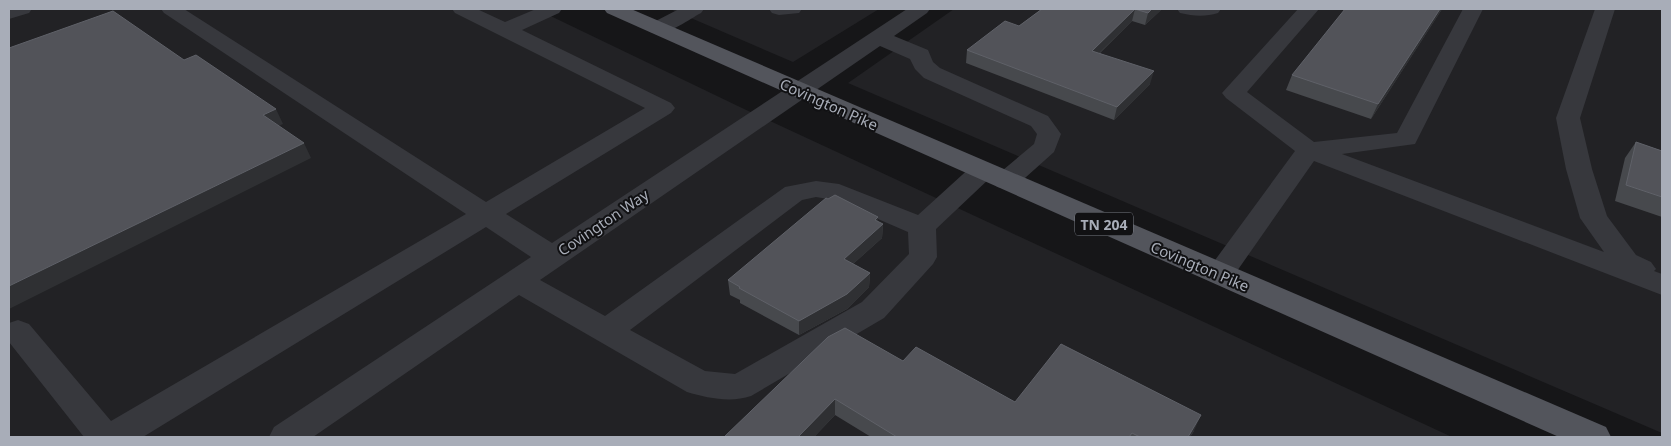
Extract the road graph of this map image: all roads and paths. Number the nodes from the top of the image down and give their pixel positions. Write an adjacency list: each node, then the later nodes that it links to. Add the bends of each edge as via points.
1 (22, 9): 15 (street)
2 (171, 9): 22 (street)
3 (462, 9): 17 (street)
4 (552, 9): 17 (street)
5 (614, 9): 16 (main road, Covington Pike / TN 204)
6 (694, 9): 16 (street)
7 (780, 9): 8 (street)
8 (792, 9)
9 (920, 9): 18 (street, Covington Way)
10 (1187, 9): 11 (street)
11 (1212, 9)
12 (1308, 9): 20 (street, via 1234,93)
13 (1472, 9): 20 (street, via 1406,139)
14 (1605, 9): 26 (street, via 1568,118 1594,218 1626,262)
15 (9, 14)
16 (657, 28): 19 (main road, Covington Pike / TN 204)
17 (505, 30): 22 (street, via 663,108)
18 (878, 37): 19 (street, Covington Way); 21 (street, via 920,55 932,73 1040,121 1049,134 1045,147)
19 (797, 90): 21 (main road, Covington Pike / TN 204); 24 (street, Covington Way)
20 (1308, 150): 25 (street); 28 (street)
21 (994, 176): 23 (street); 25 (main road, Covington Pike / TN 204)
22 (486, 214): 24 (street); 32 (street)
23 (922, 227): 29 (street, via 839,192 816,189 794,193); 29 (street, via 923,257 873,310 739,387 699,383)
24 (552, 257): 27 (street, Covington Way)
25 (1220, 274): 34 (main road, Covington Pike / TN 204)
26 (1662, 280)
27 (517, 281): 29 (street); 33 (street, Covington Way)
28 (1662, 285)
29 (606, 331)
30 (18, 332): 31 (street)
31 (104, 437)
32 (114, 437)
33 (286, 437)
34 (1594, 437)

